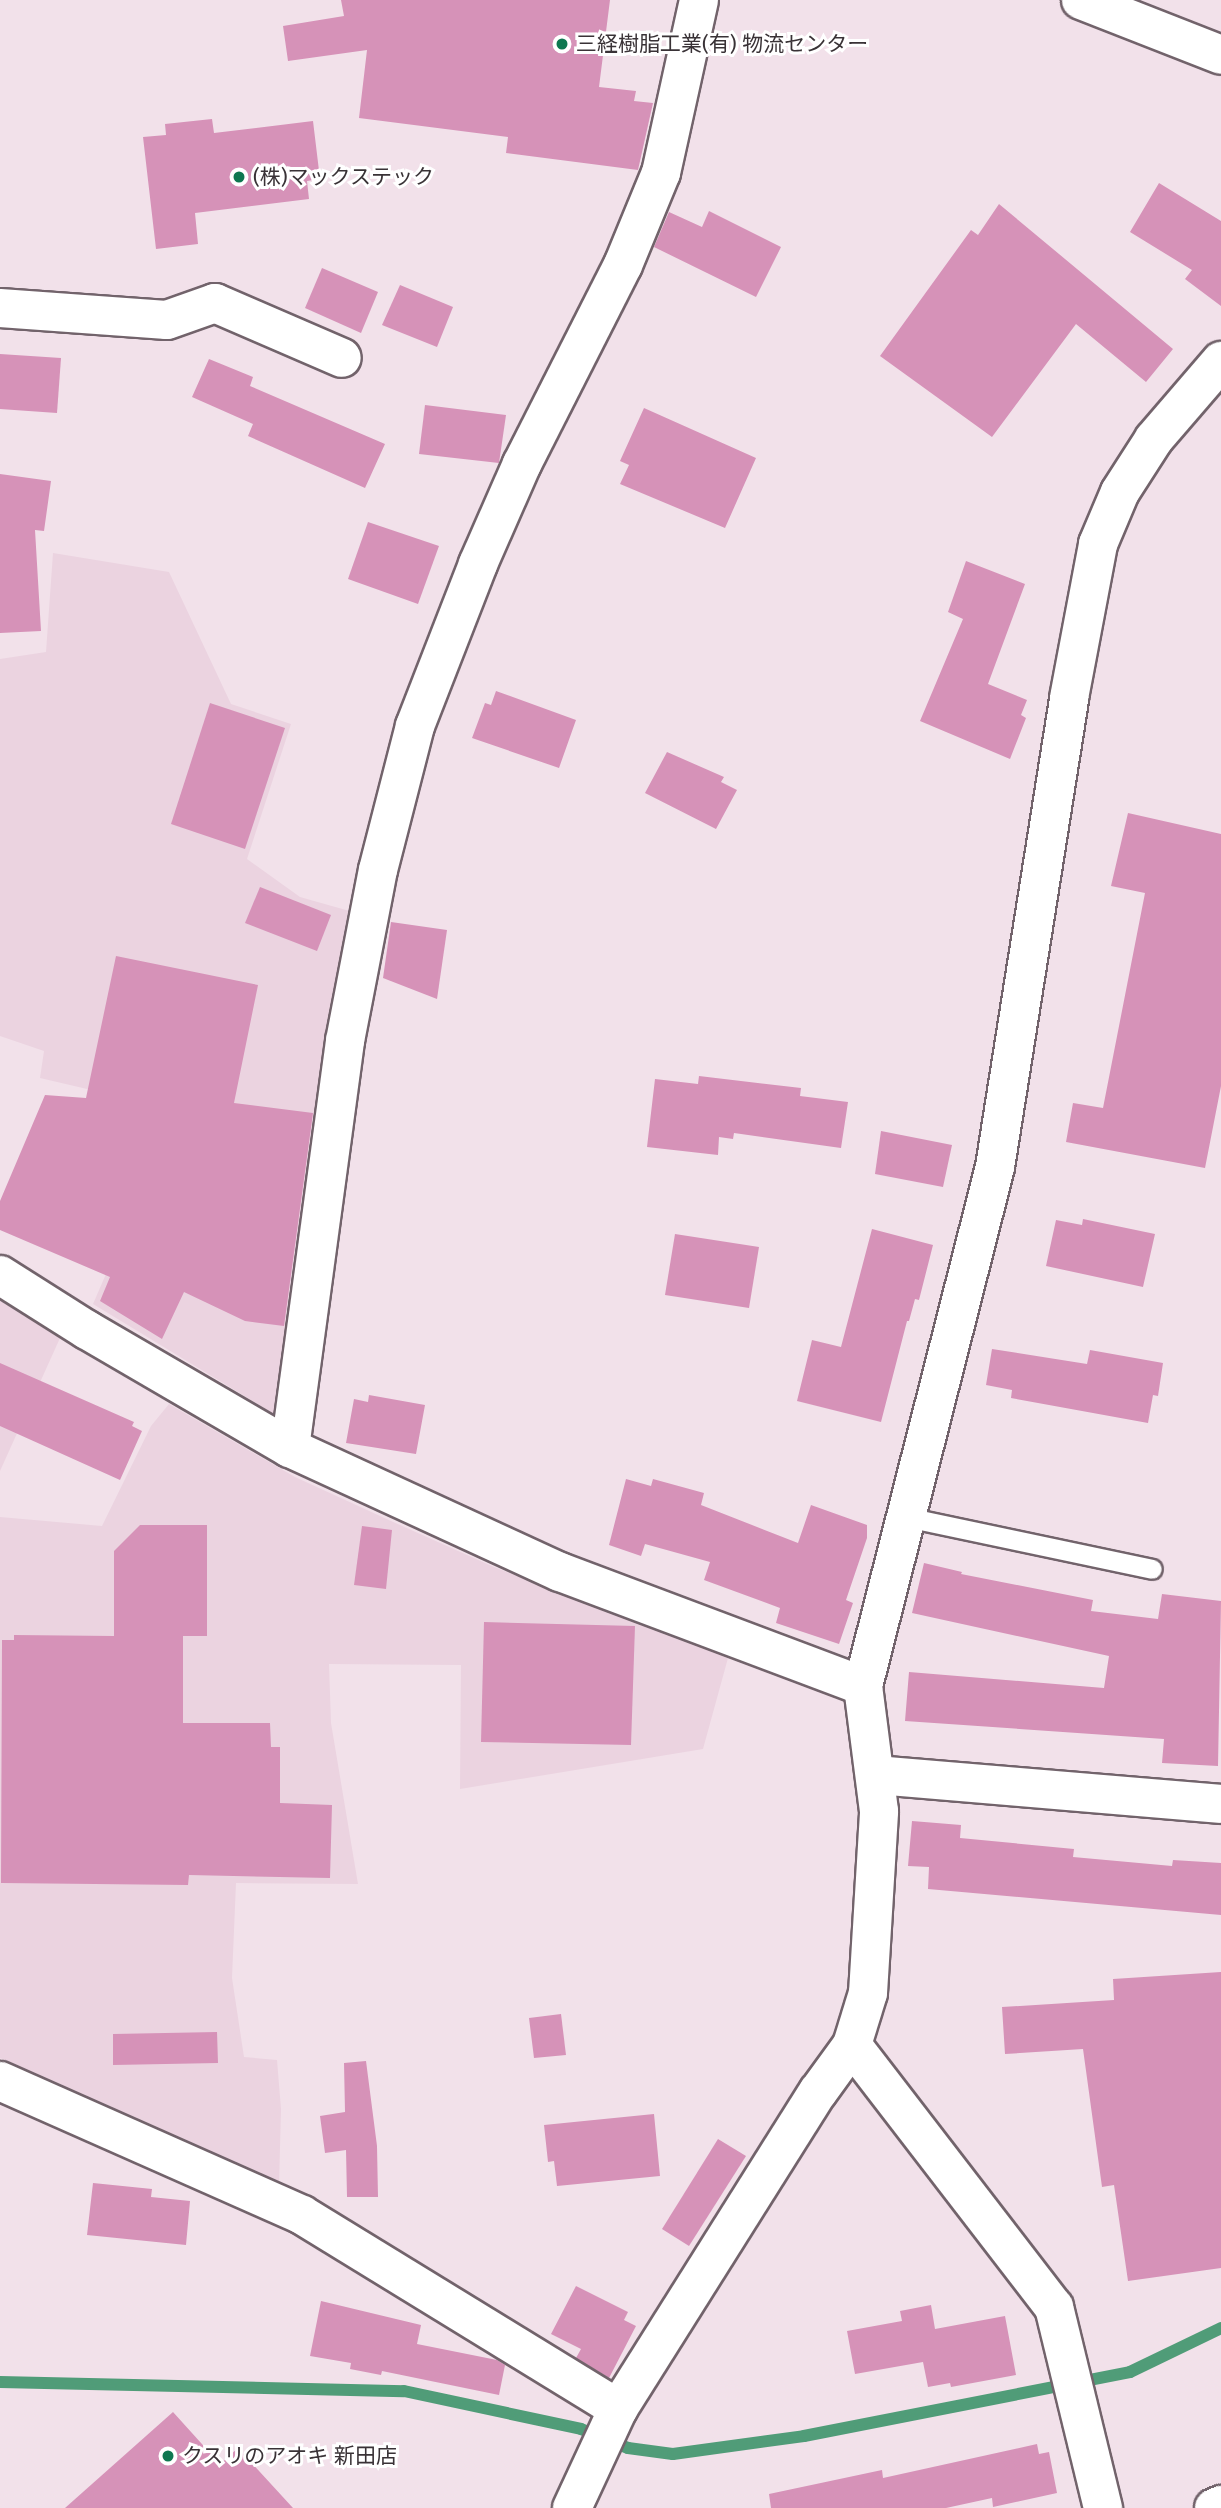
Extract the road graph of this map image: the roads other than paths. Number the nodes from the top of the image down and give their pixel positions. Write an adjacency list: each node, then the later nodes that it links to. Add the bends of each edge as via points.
1 (699, 0): 9 (street, via 661,173 623,265 522,464 415,726 377,870 345,1041)
2 (1081, 0): 3 (street)
3 (1206, 50): 4 (street)
4 (1221, 73)
5 (0, 308): 6 (street, via 167,320 215,303)
6 (342, 358)
7 (1221, 361): 10 (street, via 1154,439 1120,492 1098,544 995,1167)
8 (0, 1275): 9 (street)
9 (290, 1448): 12 (street, via 560,1572)
10 (906, 1517): 11 (lane); 12 (street)
11 (1152, 1569)
12 (863, 1686): 13 (street)
13 (876, 1775): 14 (street); 15 (street, via 868,1993)
14 (1221, 1804)
15 (852, 2045): 17 (street); 20 (street, via 1054,2307)
16 (0, 2081): 17 (street, via 302,2215)
17 (608, 2429): 19 (street)
18 (1221, 2505): 21 (street)
19 (572, 2508)
20 (1103, 2508)
21 (1214, 2508)

